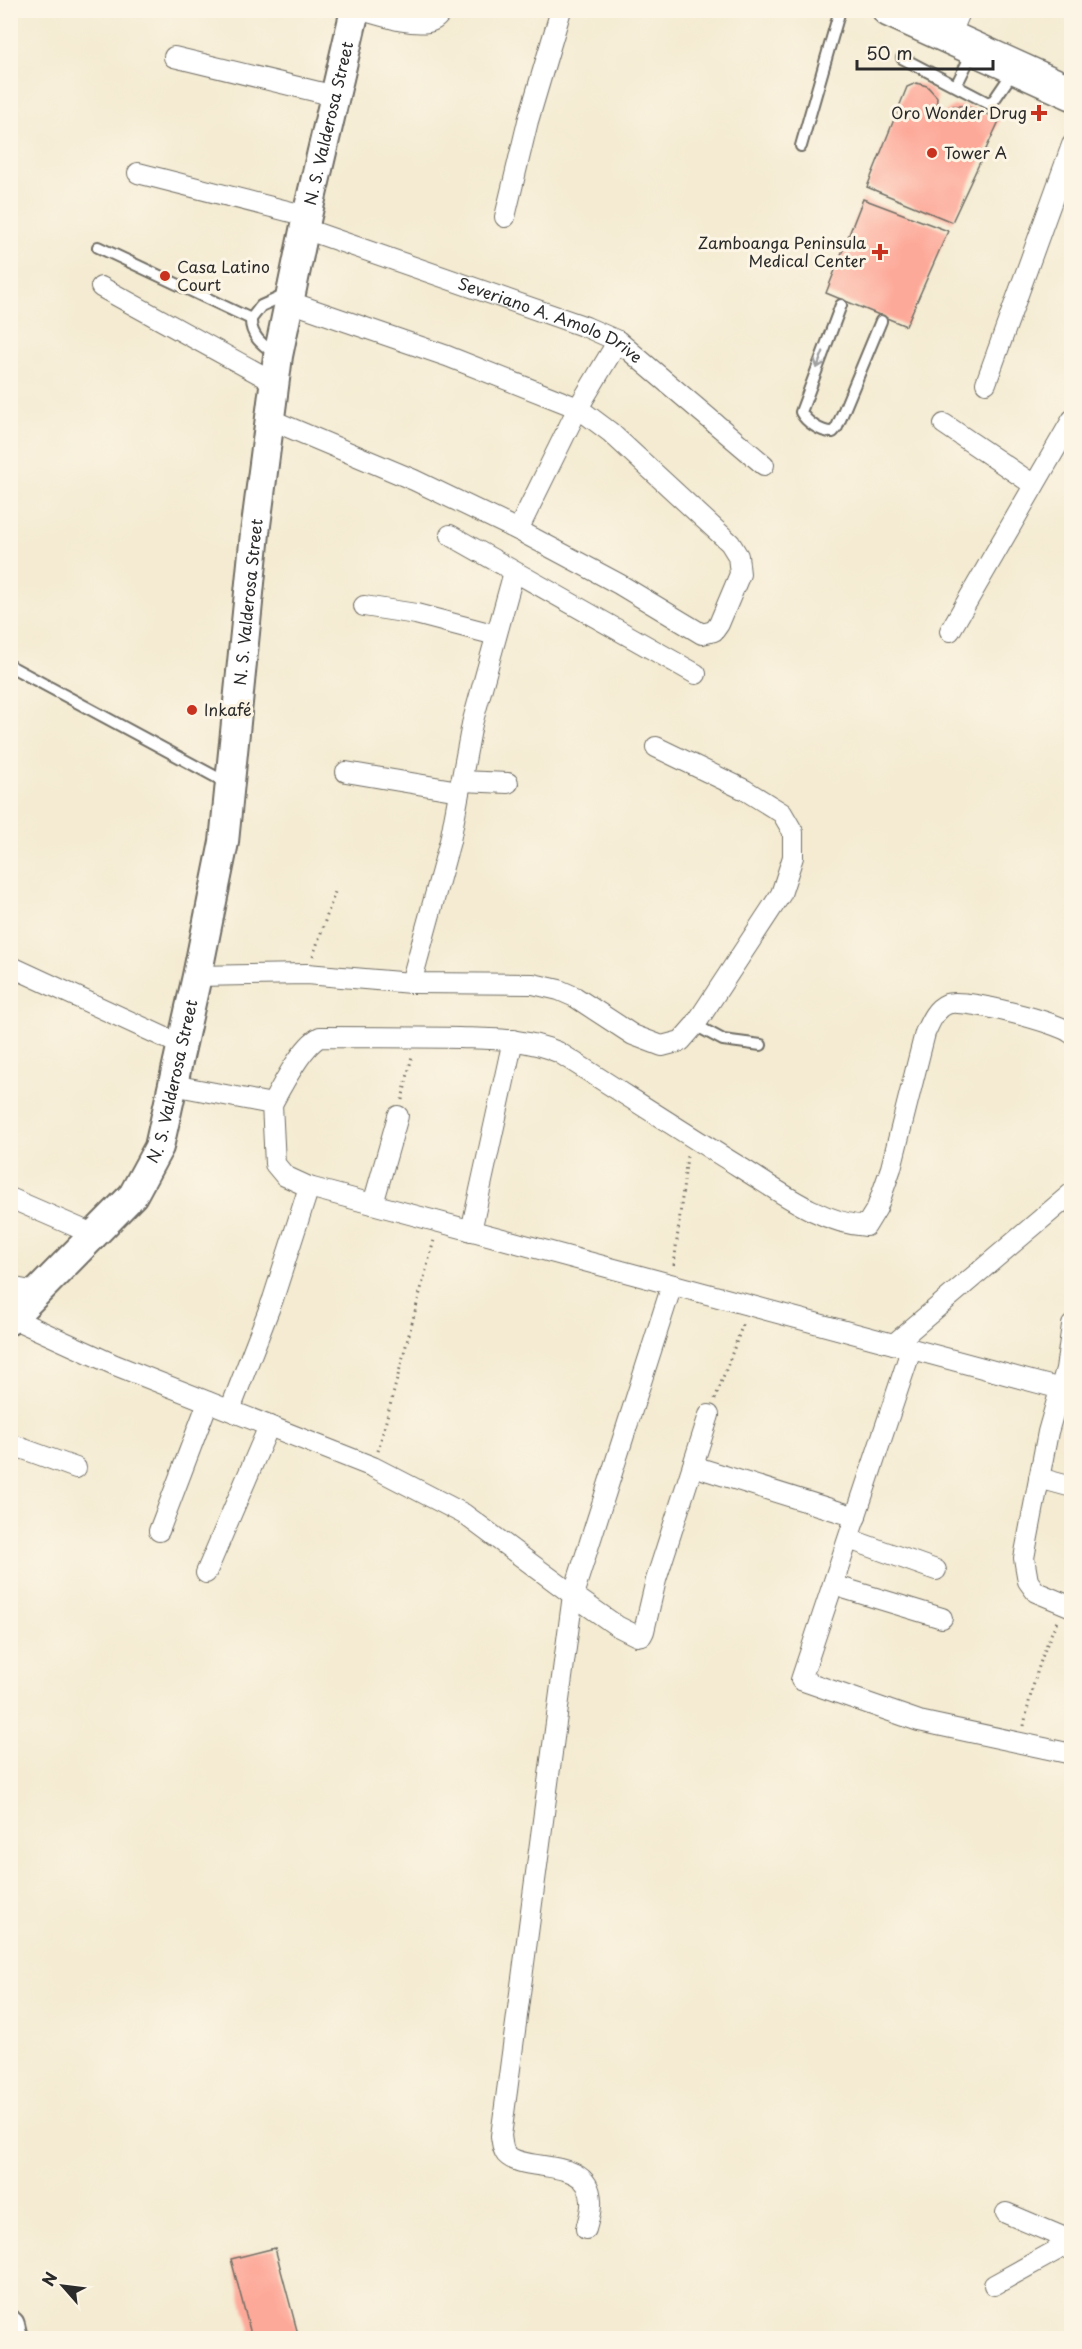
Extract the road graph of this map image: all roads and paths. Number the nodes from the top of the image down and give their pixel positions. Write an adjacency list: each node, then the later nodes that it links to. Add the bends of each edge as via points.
1 (355, 10): 13 (main road, N. S. Valderosa Street)
2 (361, 10): 3 (street, via 428,22)
3 (443, 10)
4 (561, 10): 17 (street)
5 (840, 10): 15 (lane)
6 (890, 10): 7 (highway)
7 (961, 32): 10 (highway); 12 (lane)
8 (174, 57): 13 (street)
9 (902, 58): 12 (lane)
10 (1016, 68): 11 (highway); 12 (lane, via 988,103)
11 (1069, 85)
12 (956, 86)
13 (335, 96): 18 (main road, N. S. Valderosa Street)
14 (1071, 145): 27 (street)
15 (801, 146)
16 (138, 173): 18 (street, Severiano A. Amolo Drive)
17 (505, 217)
18 (306, 223): 21 (main road, N. S. Valderosa Street); 25 (street, Severiano A. Amolo Drive)
19 (98, 247): 23 (lane)
20 (101, 287): 26 (street)
21 (291, 297): 23 (lane, via 261,306); 26 (main road, N. S. Valderosa Street); 28 (street)
22 (841, 305): 24 (lane, one-way to 24, via 801,412 827,432 837,427)
23 (251, 319): 26 (lane, via 252,329)
24 (881, 321)
25 (618, 341): 28 (street); 32 (street, Severiano A. Amolo Drive)
26 (276, 369): 29 (main road, N. S. Valderosa Street)
27 (986, 383)
28 (579, 408): 34 (street); 34 (street, via 730,543 738,556 740,574 719,624 714,631 702,634)
29 (269, 419): 34 (street, via 414,480); 45 (main road, N. S. Valderosa Street)
30 (1071, 420): 33 (street)
31 (944, 424): 33 (street)
32 (764, 465)
33 (1034, 485): 38 (street)
34 (518, 530)
35 (450, 535): 36 (street)
36 (514, 572): 39 (street); 41 (street)
37 (364, 606): 39 (street)
38 (950, 631)
39 (496, 634): 46 (street)
40 (10, 666): 45 (lane)
41 (696, 674)
42 (656, 747): 52 (street, via 745,790 782,813 793,832 793,857 781,894)
43 (346, 772): 46 (street)
44 (508, 783): 46 (street)
45 (229, 784): 50 (main road, N. S. Valderosa Street, via 224,842)
46 (460, 786): 51 (street, via 450,841)
47 (336, 890): 49 (path)
48 (10, 966): 56 (street)
49 (307, 974): 50 (street); 51 (street)
50 (197, 976): 56 (main road, N. S. Valderosa Street)
51 (411, 983): 52 (street, via 549,986 575,997 633,1035 662,1047 681,1041)
52 (695, 1025): 57 (lane, via 723,1040)
53 (1071, 1034): 61 (street, via 1050,1022 965,1003 941,1007 925,1033 891,1168 866,1226 847,1225 795,1201)
54 (416, 1037): 55 (street); 59 (street, via 316,1039); 60 (path)
55 (513, 1040): 61 (street, via 537,1043 558,1052); 67 (street)
56 (182, 1045): 58 (main road, N. S. Valderosa Street)
57 (761, 1045)
58 (172, 1085): 59 (street); 68 (main road, N. S. Valderosa Street, via 159,1147 133,1195)
59 (272, 1104): 62 (street, via 275,1164 285,1176)
60 (398, 1116): 65 (street)
61 (688, 1136): 69 (path)
62 (309, 1186): 65 (street); 78 (street, via 273,1299)
63 (1071, 1193): 74 (street)
64 (10, 1198): 68 (street)
65 (373, 1204): 66 (street)
66 (439, 1222): 67 (street); 83 (path)
67 (471, 1231): 69 (street)
68 (95, 1235): 70 (main road, N. S. Valderosa Street)
69 (672, 1285): 71 (street); 93 (street)
70 (23, 1290): 72 (main road, N. S. Valderosa Street)
71 (749, 1305): 74 (street); 79 (path)
72 (11, 1319): 77 (street)
73 (1071, 1325): 75 (street)
74 (902, 1347): 76 (street); 87 (street)
75 (1069, 1370): 76 (street)
76 (1061, 1389): 85 (street)
77 (208, 1402): 78 (street); 88 (street)
78 (230, 1410): 80 (street)
79 (710, 1415): 82 (street)
80 (269, 1426): 83 (street); 91 (street)
81 (10, 1444): 84 (street)
82 (693, 1466): 87 (street); 93 (street, via 642,1635 617,1626)
83 (373, 1467): 93 (street, via 464,1514)
84 (76, 1468)
85 (1039, 1478): 86 (street); 94 (street, via 1024,1558 1028,1581 1036,1592)
86 (1071, 1487)
87 (856, 1517): 89 (street)
88 (159, 1532)
89 (849, 1539): 90 (street); 92 (street)
90 (936, 1570)
91 (206, 1573)
92 (833, 1586): 95 (street); 96 (street, via 801,1680 919,1721)
93 (573, 1595): 99 (street, via 501,2136 506,2154 517,2160 569,2171 582,2180 591,2200)
94 (1068, 1606): 96 (path, via 1044,1648)
95 (942, 1618)
96 (1021, 1743): 97 (street)
97 (1071, 1754)
98 (1006, 2213): 100 (street)
99 (586, 2229)
100 (1071, 2243): 101 (street)
101 (994, 2285)
102 (10, 2325): 103 (main road)
103 (13, 2338)

